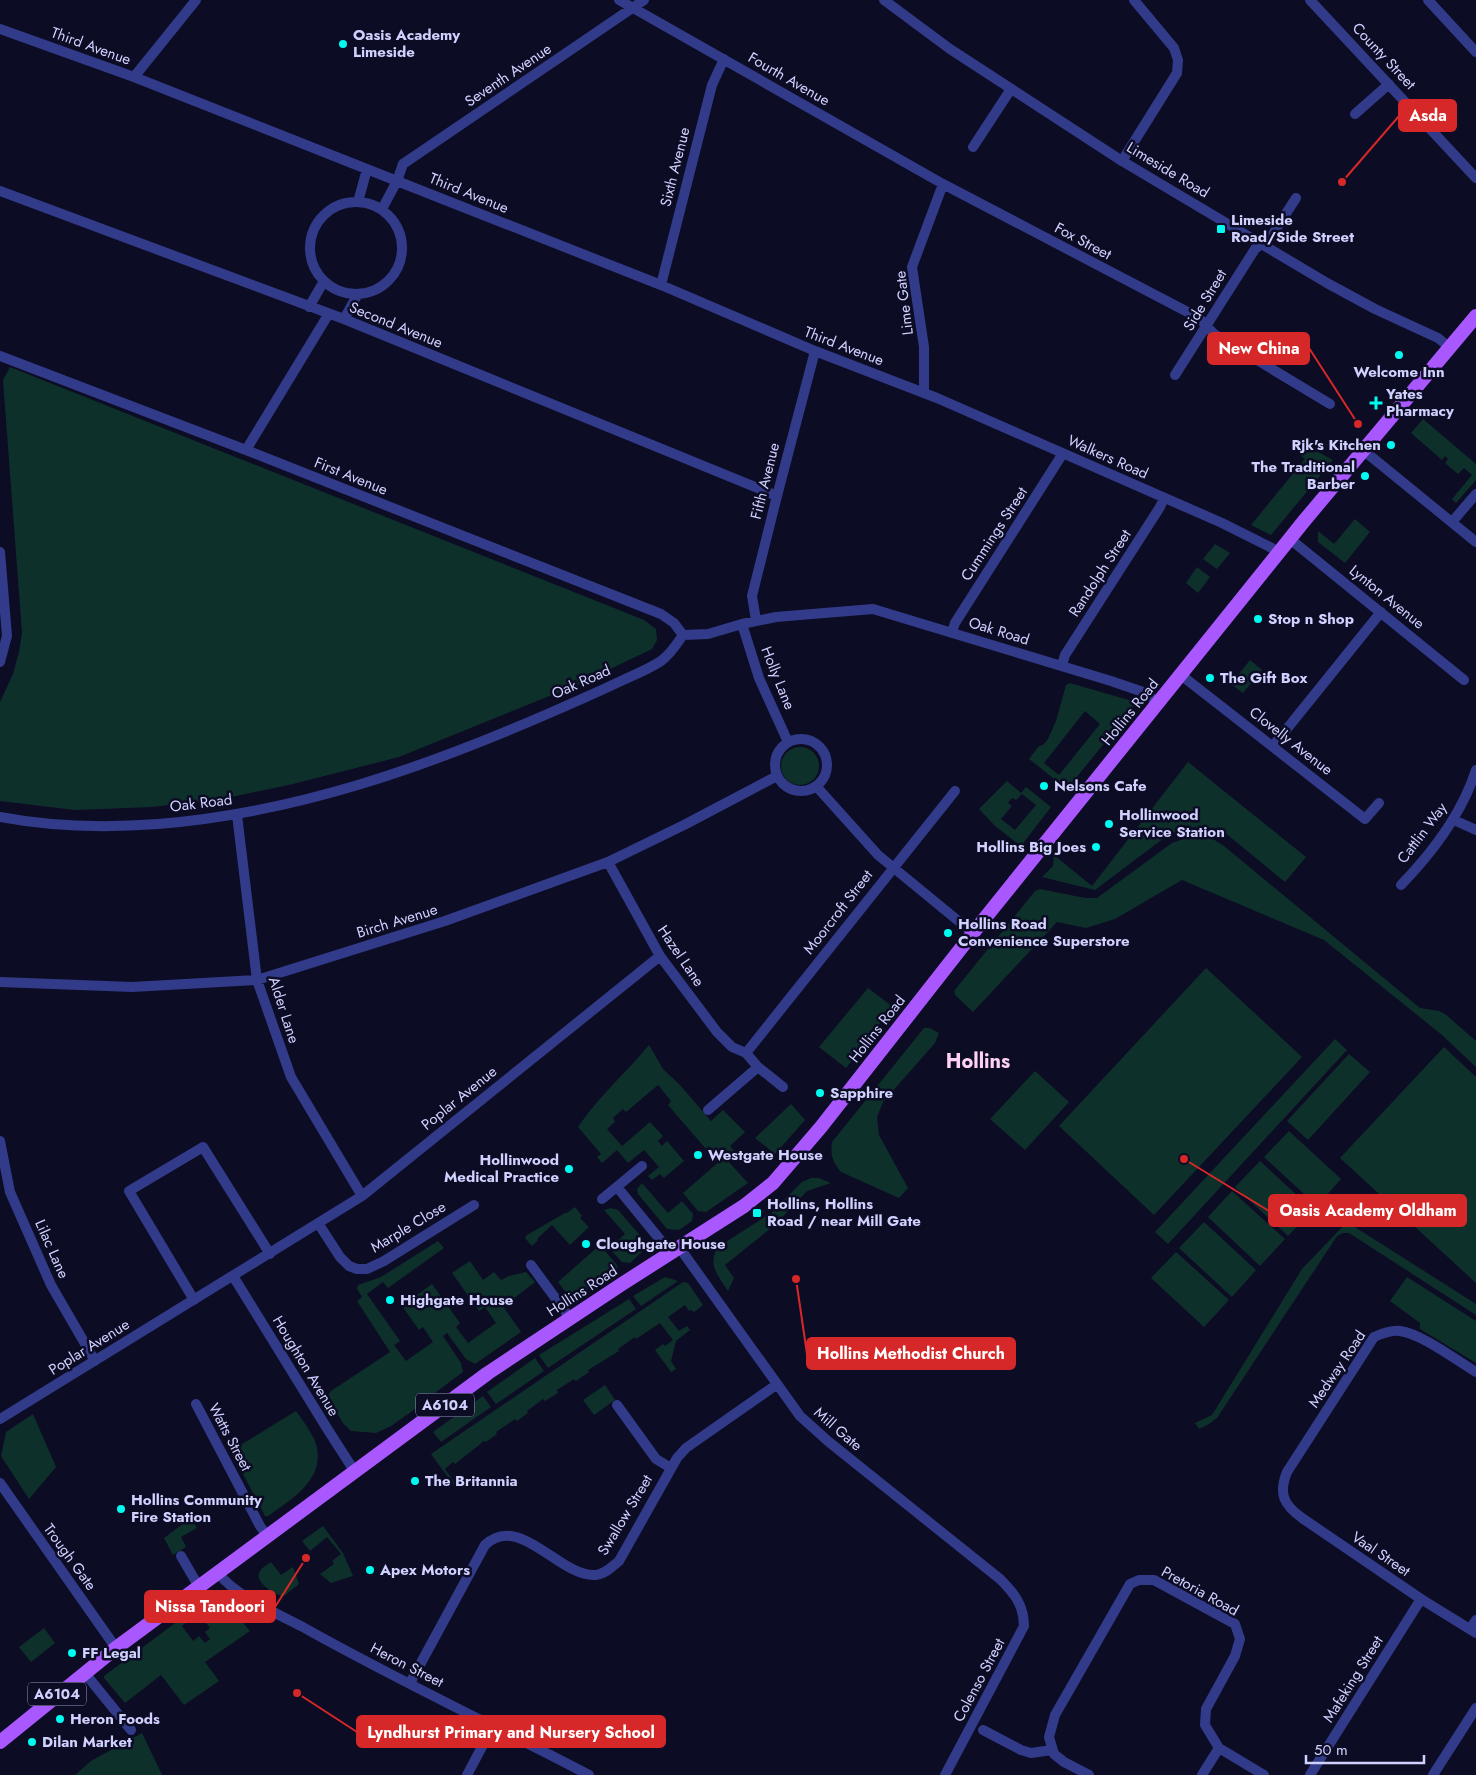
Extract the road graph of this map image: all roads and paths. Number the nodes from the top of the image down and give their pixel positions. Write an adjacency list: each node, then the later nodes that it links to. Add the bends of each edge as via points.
1 (196, 0): 12 (street)
2 (620, 0): 8 (street, Fourth Avenue)
3 (644, 0): 8 (street, Seventh Avenue)
4 (884, 0): 14 (street, Limeside Road)
5 (1134, 0): 17 (street, via 1174,48 1178,60 1177,73)
6 (1310, 0): 13 (street, County Street)
7 (1428, 0): 10 (street)
8 (633, 8): 11 (street, Fourth Avenue); 20 (street, Seventh Avenue, via 404,164)
9 (0, 29): 12 (street, Third Avenue)
10 (1476, 52)
11 (724, 59): 21 (street, Fourth Avenue); 28 (street, Sixth Avenue, via 712,84)
12 (134, 78): 18 (street, Third Avenue)
13 (1389, 84): 15 (street); 19 (street, County Street)
14 (1011, 89): 16 (street); 17 (street, Limeside Road)
15 (1355, 114)
16 (973, 147)
17 (1122, 161): 26 (street, Limeside Road)
18 (367, 169): 20 (street, Third Avenue); 24 (street)
19 (1476, 178)
20 (397, 181): 25 (street, Seventh Avenue); 28 (street, Third Avenue)
21 (943, 184): 34 (street, Fox Street, via 1199,318); 39 (street, Lime Gate, via 912,267 924,347)
22 (0, 191): 30 (street, Second Avenue)
23 (1296, 198): 26 (street, Side Street)
24 (358, 202): 25 (street); 27 (street, via 329,211 320,218 312,236 310,252)
25 (382, 209): 29 (street, via 400,232 401,260 386,283)
26 (1263, 244): 34 (street, Side Street, via 1255,249); 35 (street, Limeside Road, via 1327,283 1438,338)
27 (324, 281): 29 (street, via 337,290); 30 (street)
28 (660, 285): 36 (street, Third Avenue)
29 (358, 294): 33 (street)
30 (309, 307): 31 (street, Second Avenue)
31 (328, 314): 33 (street, Second Avenue); 41 (street)
32 (1476, 316): 35 (main road, Hollins Road / A6104)
33 (344, 319): 45 (street, Second Avenue)
34 (1208, 326): 38 (street, Side Street); 40 (street, Fox Street, via 1214,334)
35 (1449, 347): 42 (main road, Hollins Road / A6104)
36 (815, 351): 39 (street, Third Avenue); 45 (street, Fifth Avenue)
37 (0, 356): 41 (street, First Avenue)
38 (1176, 375)
39 (924, 392): 43 (street, Walkers Road)
40 (1330, 404)
41 (246, 450): 56 (street, First Avenue, via 661,614)
42 (1363, 450): 47 (street); 48 (main road, Hollins Road / A6104)
43 (1062, 453): 46 (street, Walkers Road); 55 (street, Cummings Street)
44 (1476, 494): 47 (street)
45 (777, 496): 53 (street, Fifth Avenue, via 752,596)
46 (1164, 498): 51 (street, Walkers Road); 58 (street, Randolph Street, via 1065,655)
47 (1452, 522): 49 (street)
48 (1290, 539): 51 (main road, Hollins Road / A6104); 52 (street, Lynton Avenue)
49 (1476, 542)
50 (0, 552): 57 (street, via 7,636)
51 (1279, 553): 59 (main road, Hollins Road / A6104)
52 (1382, 612): 60 (street, Lynton Avenue); 63 (street)
53 (756, 620): 54 (street, Oak Road); 55 (street, Oak Road, via 873,609)
54 (742, 624): 56 (street, Oak Road, via 708,634); 62 (street, Holly Lane, via 759,678)
55 (952, 632): 58 (street, Oak Road)
56 (683, 635): 69 (street, Oak Road, via 662,661 512,729 422,764 345,789)
57 (0, 662)
58 (1062, 665): 61 (street, Oak Road, via 1146,693)
59 (1181, 675): 61 (main road, Hollins Road / A6104); 63 (street, Clovelly Avenue)
60 (1464, 680)
61 (1158, 703): 76 (main road, Hollins Road / A6104)
62 (788, 742): 65 (street, via 774,760); 66 (street, via 796,739 814,742 825,755 826,772)
63 (1273, 746): 68 (street, Clovelly Avenue, via 1365,819)
64 (1476, 770): 71 (street, Cattlin Way)
65 (776, 776): 66 (street, via 787,788 794,790 809,790); 73 (street, Birch Avenue)
66 (816, 786): 74 (street)
67 (955, 791): 74 (street, Moorcroft Street)
68 (1379, 803)
69 (237, 814): 70 (street, Oak Road, via 125,826 71,826); 78 (street, Alder Lane)
70 (0, 817)
71 (1454, 820): 72 (street); 75 (street, Cattlin Way)
72 (1476, 830)
73 (608, 862): 77 (street, Hazel Lane); 78 (street, Birch Avenue, via 445,921)
74 (892, 868): 76 (street); 80 (street, Moorcroft Street)
75 (1401, 885)
76 (973, 933): 91 (main road, Hollins Road / A6104, via 773,1183 744,1206)
77 (660, 956): 80 (street, Hazel Lane, via 717,1032 732,1047); 87 (street, Poplar Avenue)
78 (257, 980): 79 (street, Birch Avenue, via 132,987); 87 (street, Alder Lane, via 291,1077)
79 (0, 982)
80 (746, 1052): 81 (street)
81 (758, 1067): 82 (street); 83 (street)
82 (783, 1087)
83 (708, 1110)
84 (0, 1141): 97 (street, Lilac Lane, via 10,1192 51,1285)
85 (642, 1166): 86 (street)
86 (617, 1188): 88 (street); 91 (street, Mill Gate, via 662,1242)
87 (362, 1196): 90 (street, Poplar Avenue)
88 (602, 1199)
89 (474, 1205): 90 (street, Marple Close, via 367,1269 349,1266)
90 (318, 1223): 92 (street, Poplar Avenue)
91 (674, 1250): 96 (main road, Hollins Road / A6104); 99 (street, Mill Gate)
92 (270, 1254): 94 (street, Poplar Avenue); 95 (street, via 203,1147 129,1190)
93 (531, 1265): 96 (street)
94 (233, 1276): 95 (street, Poplar Avenue); 104 (street, Houghton Avenue)
95 (194, 1300): 97 (street, Poplar Avenue)
96 (570, 1318): 104 (main road, Hollins Road / A6104, via 488,1373)
97 (95, 1361): 102 (street, Poplar Avenue)
98 (1476, 1372): 106 (street, Medway Road, via 1416,1336 1390,1331 1374,1338 1286,1472)
99 (776, 1384): 103 (street, Swallow Street, via 686,1448); 111 (street, Mill Gate, via 800,1416 829,1442 1000,1579)
100 (196, 1404): 107 (street, Watts Street)
101 (617, 1405): 103 (street, via 656,1459)
102 (0, 1419)
103 (671, 1468): 117 (street, Swallow Street, via 619,1561 597,1575 583,1573 524,1540 512,1536 491,1539)
104 (355, 1472): 107 (main road, Hollins Road / A6104)
105 (0, 1483): 115 (street, Trough Gate)
106 (1282, 1488): 112 (street, Vaal Street, via 1286,1503 1295,1513)
107 (267, 1536): 109 (main road, Hollins Road / A6104)
108 (181, 1556): 110 (street)
109 (218, 1573): 110 (main road, Hollins Road / A6104); 117 (street, Heron Street, via 241,1593)
110 (199, 1586): 115 (main road, Hollins Road / A6104)
111 (1016, 1596): 127 (street, Colenso Street, via 1024,1626)
112 (1421, 1599): 114 (street, Vaal Street); 131 (street, Mafeking Street)
113 (1476, 1620): 114 (street)
114 (1473, 1631)
115 (116, 1648): 116 (main road, Hollins Road / A6104)
116 (84, 1672): 120 (street); 122 (main road, Hollins Road / A6104)
117 (410, 1683): 119 (street, Heron Street)
118 (1476, 1708): 132 (street)
119 (493, 1726): 125 (street); 126 (street, Heron Street)
120 (131, 1730)
121 (983, 1730): 124 (street, via 1031,1754)
122 (0, 1742)
123 (1219, 1748): 124 (street, Pretoria Road, via 1205,1726 1206,1709 1235,1656 1240,1639 1235,1624 1154,1580 1139,1580 1130,1584 1055,1714 1049,1737); 129 (street); 130 (street, Pretoria Road)
124 (1052, 1750): 128 (street, via 1064,1762)
125 (467, 1775)
126 (588, 1775)
127 (945, 1775)
128 (1088, 1775)
129 (1202, 1775)
130 (1264, 1775)
131 (1310, 1775)
132 (1433, 1775)

